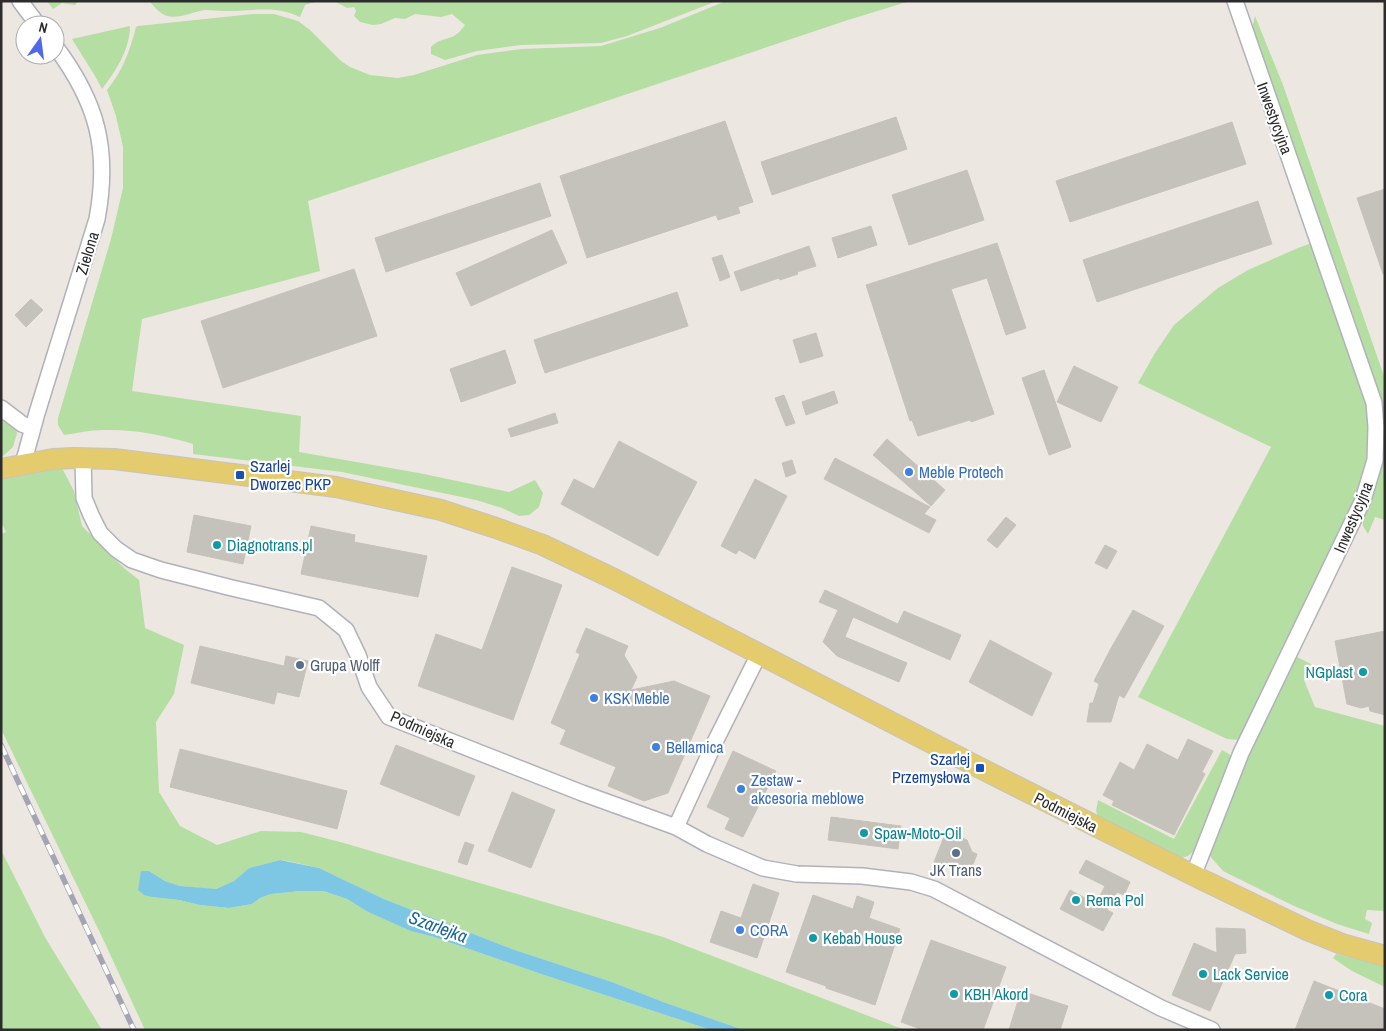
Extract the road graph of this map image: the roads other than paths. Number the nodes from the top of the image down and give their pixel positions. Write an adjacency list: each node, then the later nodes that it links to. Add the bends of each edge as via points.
1 (20, 1): 3 (street)
2 (1235, 1): 12 (street, Inwestycyjna, via 1374,403 1376,444 1375,460 1363,500 1241,753)
3 (30, 15)
4 (65, 61): 6 (street, Zielona, via 82,86 96,122 102,152 102,189 97,218)
5 (1, 408): 6 (street)
6 (32, 428): 8 (street, Zielona)
7 (83, 458): 8 (main road, Podmiejska); 10 (main road, Podmiejska, via 114,459 336,487 441,510 559,552); 11 (street, Podmiejska, via 84,498 90,515 100,533 132,560 319,608 346,630 368,687 389,717)
8 (23, 464): 9 (main road, Podmiejska)
9 (1, 469)
10 (759, 654): 11 (street); 12 (main road, Podmiejska)
11 (676, 827): 14 (street, Podmiejska, via 762,868 797,874 862,876 911,882 934,889 1161,1008)
12 (1193, 876): 13 (main road, Podmiejska, via 1306,930)
13 (1383, 955)
14 (1212, 1030)

